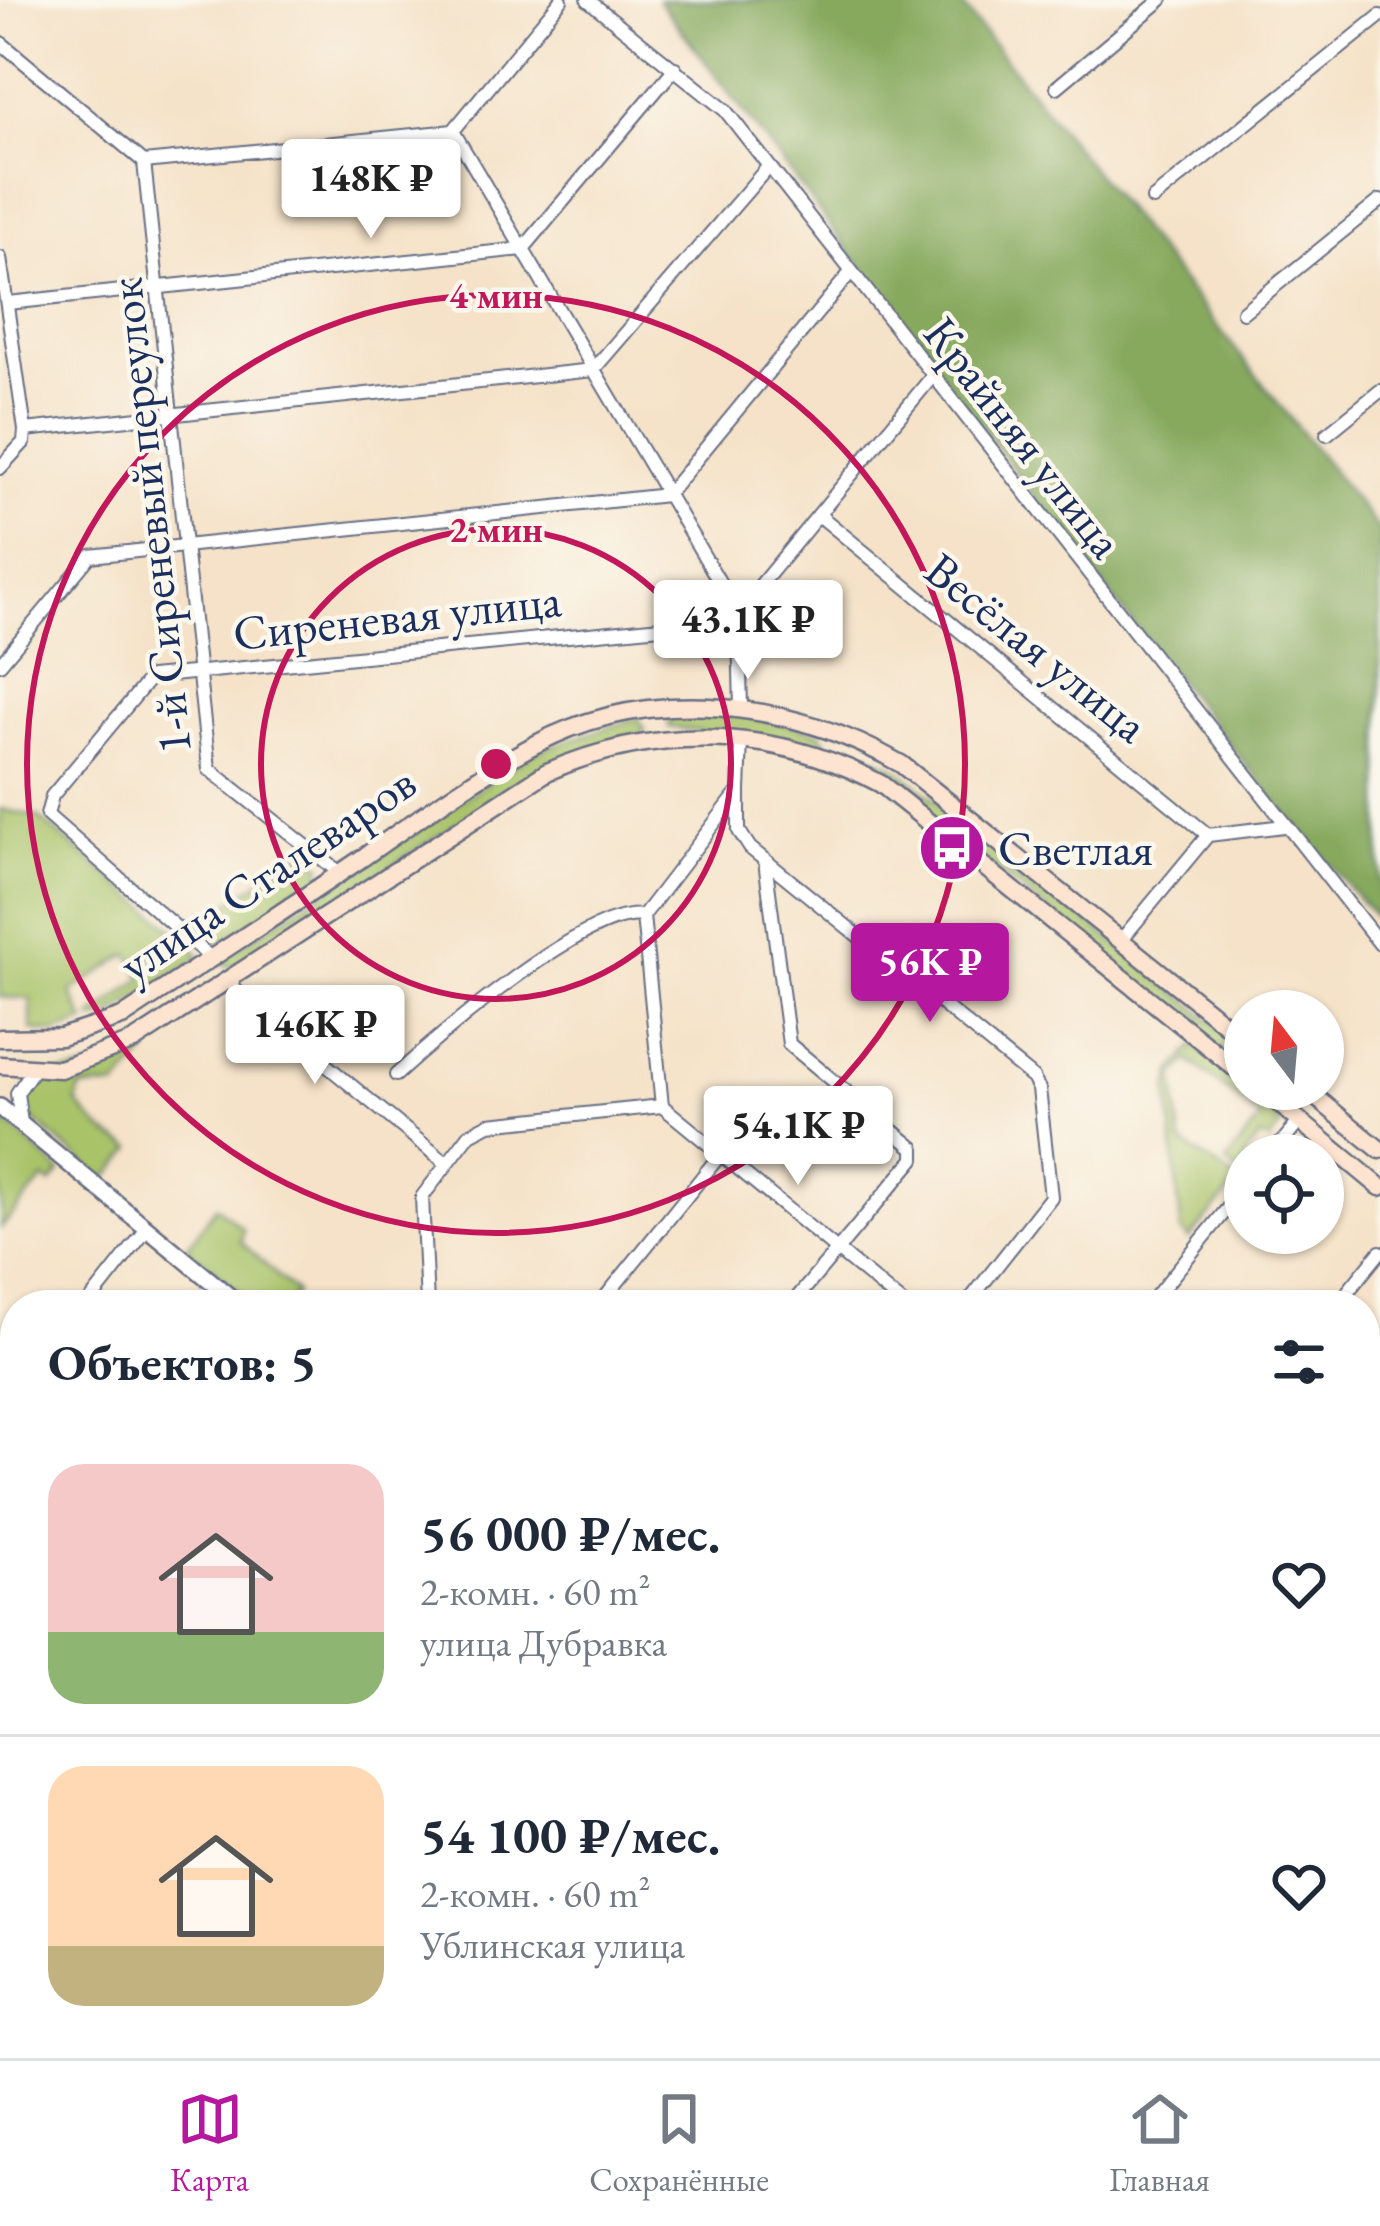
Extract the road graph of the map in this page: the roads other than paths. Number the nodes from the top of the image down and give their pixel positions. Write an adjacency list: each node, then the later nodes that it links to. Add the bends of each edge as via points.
1 (561, 0): 8 (street)
2 (588, 0): 6 (street, Крайняя улица)
3 (1161, 0): 7 (street)
4 (1380, 16): 11 (street)
5 (0, 42): 9 (street)
6 (675, 68): 10 (street, Крайняя улица, via 725,110); 13 (street)
7 (1057, 87)
8 (453, 131): 9 (street); 13 (street)
9 (144, 163): 16 (street, 1-й Сиреневый переулок)
10 (768, 167): 15 (street, Крайняя улица); 19 (street)
11 (1153, 199)
12 (1380, 201): 18 (street)
13 (524, 249): 16 (street); 19 (street)
14 (0, 258): 17 (street)
15 (850, 272): 20 (street, Крайняя улица); 26 (street)
16 (159, 287): 17 (street); 22 (street, 1-й Сиреневый переулок)
17 (8, 303): 23 (street)
18 (1243, 312)
19 (593, 370): 22 (street); 26 (street)
20 (931, 378): 27 (street); 39 (street, Крайняя улица)
21 (1380, 391): 24 (street)
22 (173, 415): 23 (street); 28 (street, 1-й Сиреневый переулок)
23 (25, 430): 25 (street)
24 (1327, 434)
25 (0, 468)
26 (667, 496): 28 (street); 29 (street)
27 (819, 515): 29 (street); 40 (street, Весёлая улица)
28 (185, 544): 30 (street, via 90,556); 31 (street, 1-й Сиреневый переулок)
29 (736, 615): 31 (street, Сиреневая улица); 32 (street)
30 (0, 664)
31 (199, 672): 42 (street, 1-й Сиреневый переулок, via 209,769); 46 (street, Сиреневая улица, via 151,677 46,805 51,823)
32 (741, 708): 33 (main road, улица Сталеваров); 34 (main road, улица Сталеваров)
33 (655, 709): 35 (main road); 42 (main road, улица Сталеваров, via 535,744)
34 (840, 734): 37 (main road); 44 (main road, улица Сталеваров, via 928,782)
35 (658, 737): 36 (main road, улица Сталеваров); 47 (main road, улица Сталеваров, via 547,772)
36 (741, 739): 37 (main road, улица Сталеваров); 38 (street)
37 (830, 759): 52 (main road, улица Сталеваров, via 917,810)
38 (739, 791): 41 (street, via 742,840); 43 (street)
39 (1284, 826): 40 (street); 45 (street, Крайняя улица)
40 (1208, 835): 44 (street)
41 (766, 861): 70 (street, via 789,1044 914,1148 914,1159); 78 (street, via 1039,1089 1051,1197)
42 (340, 873): 46 (main road, улица Сталеваров)
43 (643, 916): 55 (street, via 602,922 466,1011); 56 (street)
44 (1122, 939): 49 (main road, улица Сталеваров)
45 (1380, 944)
46 (211, 958): 47 (main road); 48 (main road, улица Сталеваров)
47 (228, 978): 51 (main road, улица Сталеваров); 66 (street)
48 (122, 1017): 50 (main road, улица Сталеваров, via 61,1037); 51 (main road)
49 (1224, 1023)
50 (0, 1038)
51 (134, 1041): 54 (main road, улица Сталеваров, via 90,1062)
52 (1224, 1059)
53 (0, 1065): 54 (main road, улица Сталеваров)
54 (33, 1070): 62 (street, via 16,1093)
55 (396, 1075)
56 (662, 1106): 65 (street); 66 (street, via 489,1124)
57 (0, 1107): 62 (street)
58 (1287, 1110): 61 (main road)
59 (1306, 1110): 61 (main road)
60 (1331, 1110): 64 (main road)
61 (1300, 1121): 63 (street); 67 (main road)
62 (21, 1123): 69 (street)
63 (1289, 1134)
64 (1380, 1150)
65 (720, 1155): 70 (street); 75 (street)
66 (446, 1163): 74 (street, via 419,1209)
67 (1380, 1187)
68 (1224, 1213): 79 (street)
69 (147, 1229): 72 (street); 73 (street)
70 (836, 1250): 76 (street); 77 (street)
71 (1380, 1252): 80 (street)
72 (99, 1290)
73 (222, 1290)
74 (426, 1290)
75 (611, 1290)
76 (803, 1290)
77 (885, 1290)
78 (978, 1290)
79 (1161, 1290)
80 (1349, 1290)

